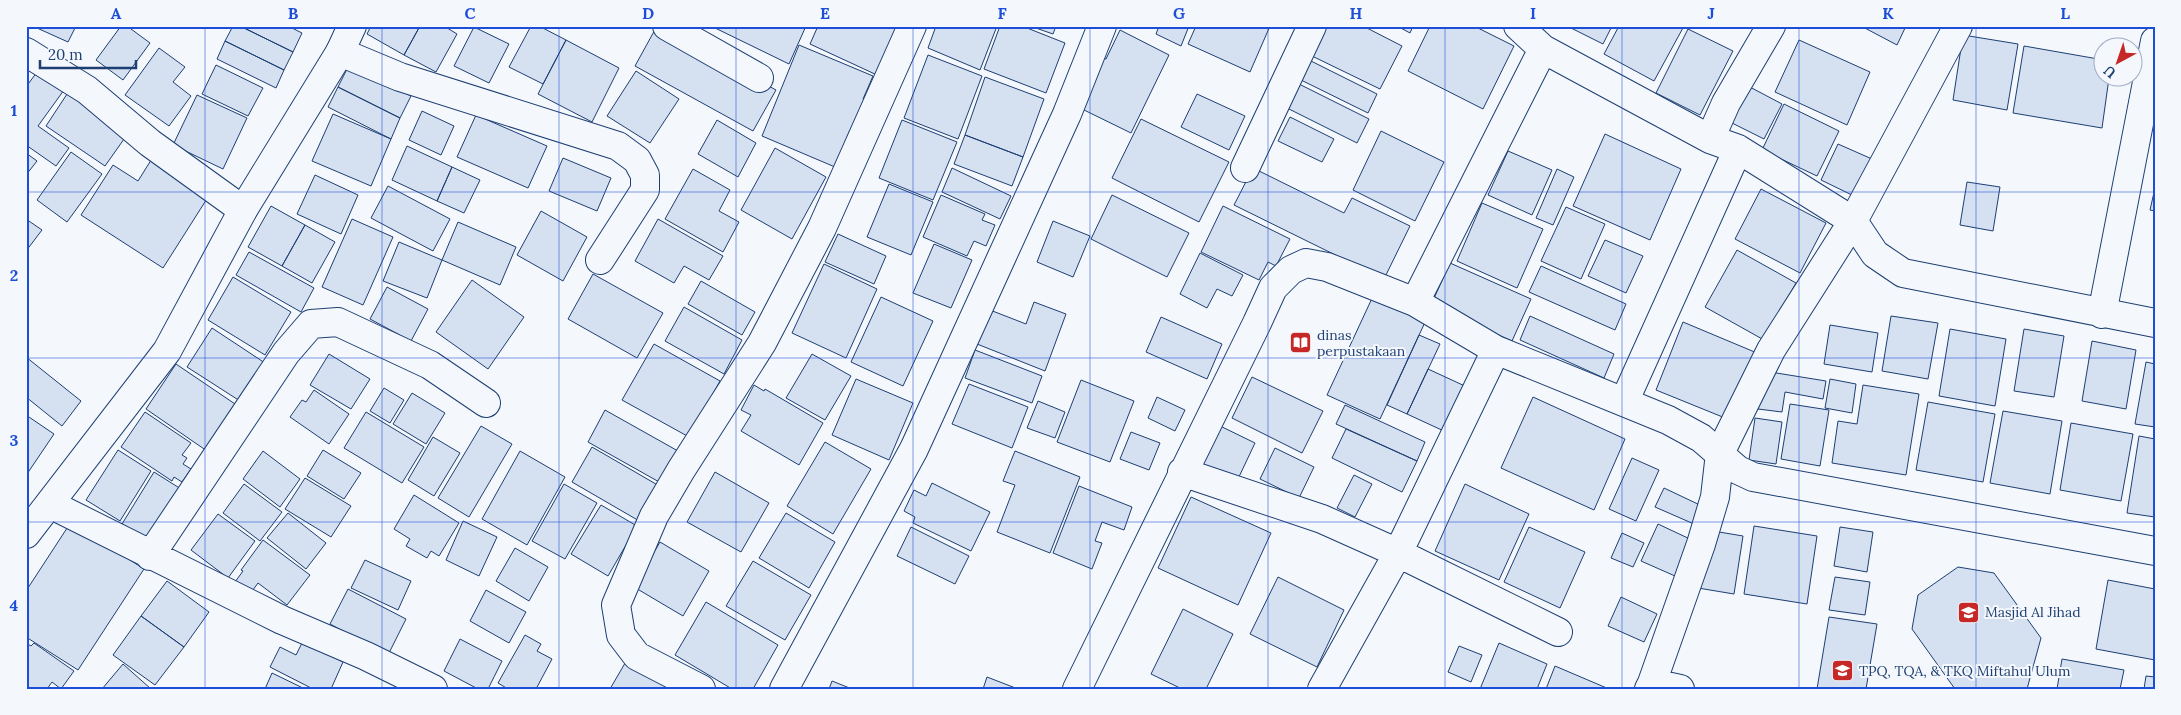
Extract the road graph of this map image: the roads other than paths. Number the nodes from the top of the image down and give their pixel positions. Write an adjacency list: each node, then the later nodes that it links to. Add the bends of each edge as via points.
1 (352, 26): 12 (street)
2 (667, 26): 13 (street)
3 (912, 26): 36 (street, via 822,228 762,343 654,516 616,605 621,635 637,656)
4 (1102, 26): 37 (street, via 1067,114 914,449)
5 (1312, 26): 16 (street)
6 (1518, 26): 10 (street)
7 (1771, 26): 14 (street, via 1726,103)
8 (1958, 26): 18 (street)
9 (2155, 41): 21 (street)
10 (1543, 49): 14 (street); 20 (street)
11 (26, 52): 17 (street, via 87,90 150,143)
12 (340, 52): 17 (street); 19 (street, via 400,77 618,146 637,160 645,175 645,190)
13 (759, 78)
14 (1710, 139): 15 (street)
15 (1738, 149): 18 (street); 24 (street)
16 (1245, 168)
17 (244, 210): 28 (street, via 167,352)
18 (1853, 221): 21 (street, via 1875,254 1903,273); 26 (street, via 1771,350)
19 (600, 260)
20 (1415, 302): 23 (street); 27 (street, via 1327,266 1306,263 1291,270 1273,288)
21 (2102, 314): 22 (street)
22 (2155, 323)
23 (1496, 350): 24 (street); 31 (street)
24 (1625, 400): 26 (street, via 1693,433)
25 (486, 403): 32 (street, via 430,365 338,322 311,324 286,352)
26 (1720, 453): 30 (street, via 1738,470 1753,477); 34 (street, via 1715,497 1701,544)
27 (1182, 472): 31 (street, via 1322,519); 38 (street)
28 (50, 504): 29 (street); 32 (street)
29 (26, 534)
30 (2155, 551)
31 (1398, 553): 33 (street); 39 (street)
32 (150, 556): 35 (street)
33 (1558, 632)
34 (1650, 686): 40 (street)
35 (433, 689)
36 (701, 689)
37 (784, 689)
38 (1077, 689)
39 (1322, 689)
40 (1680, 689)

